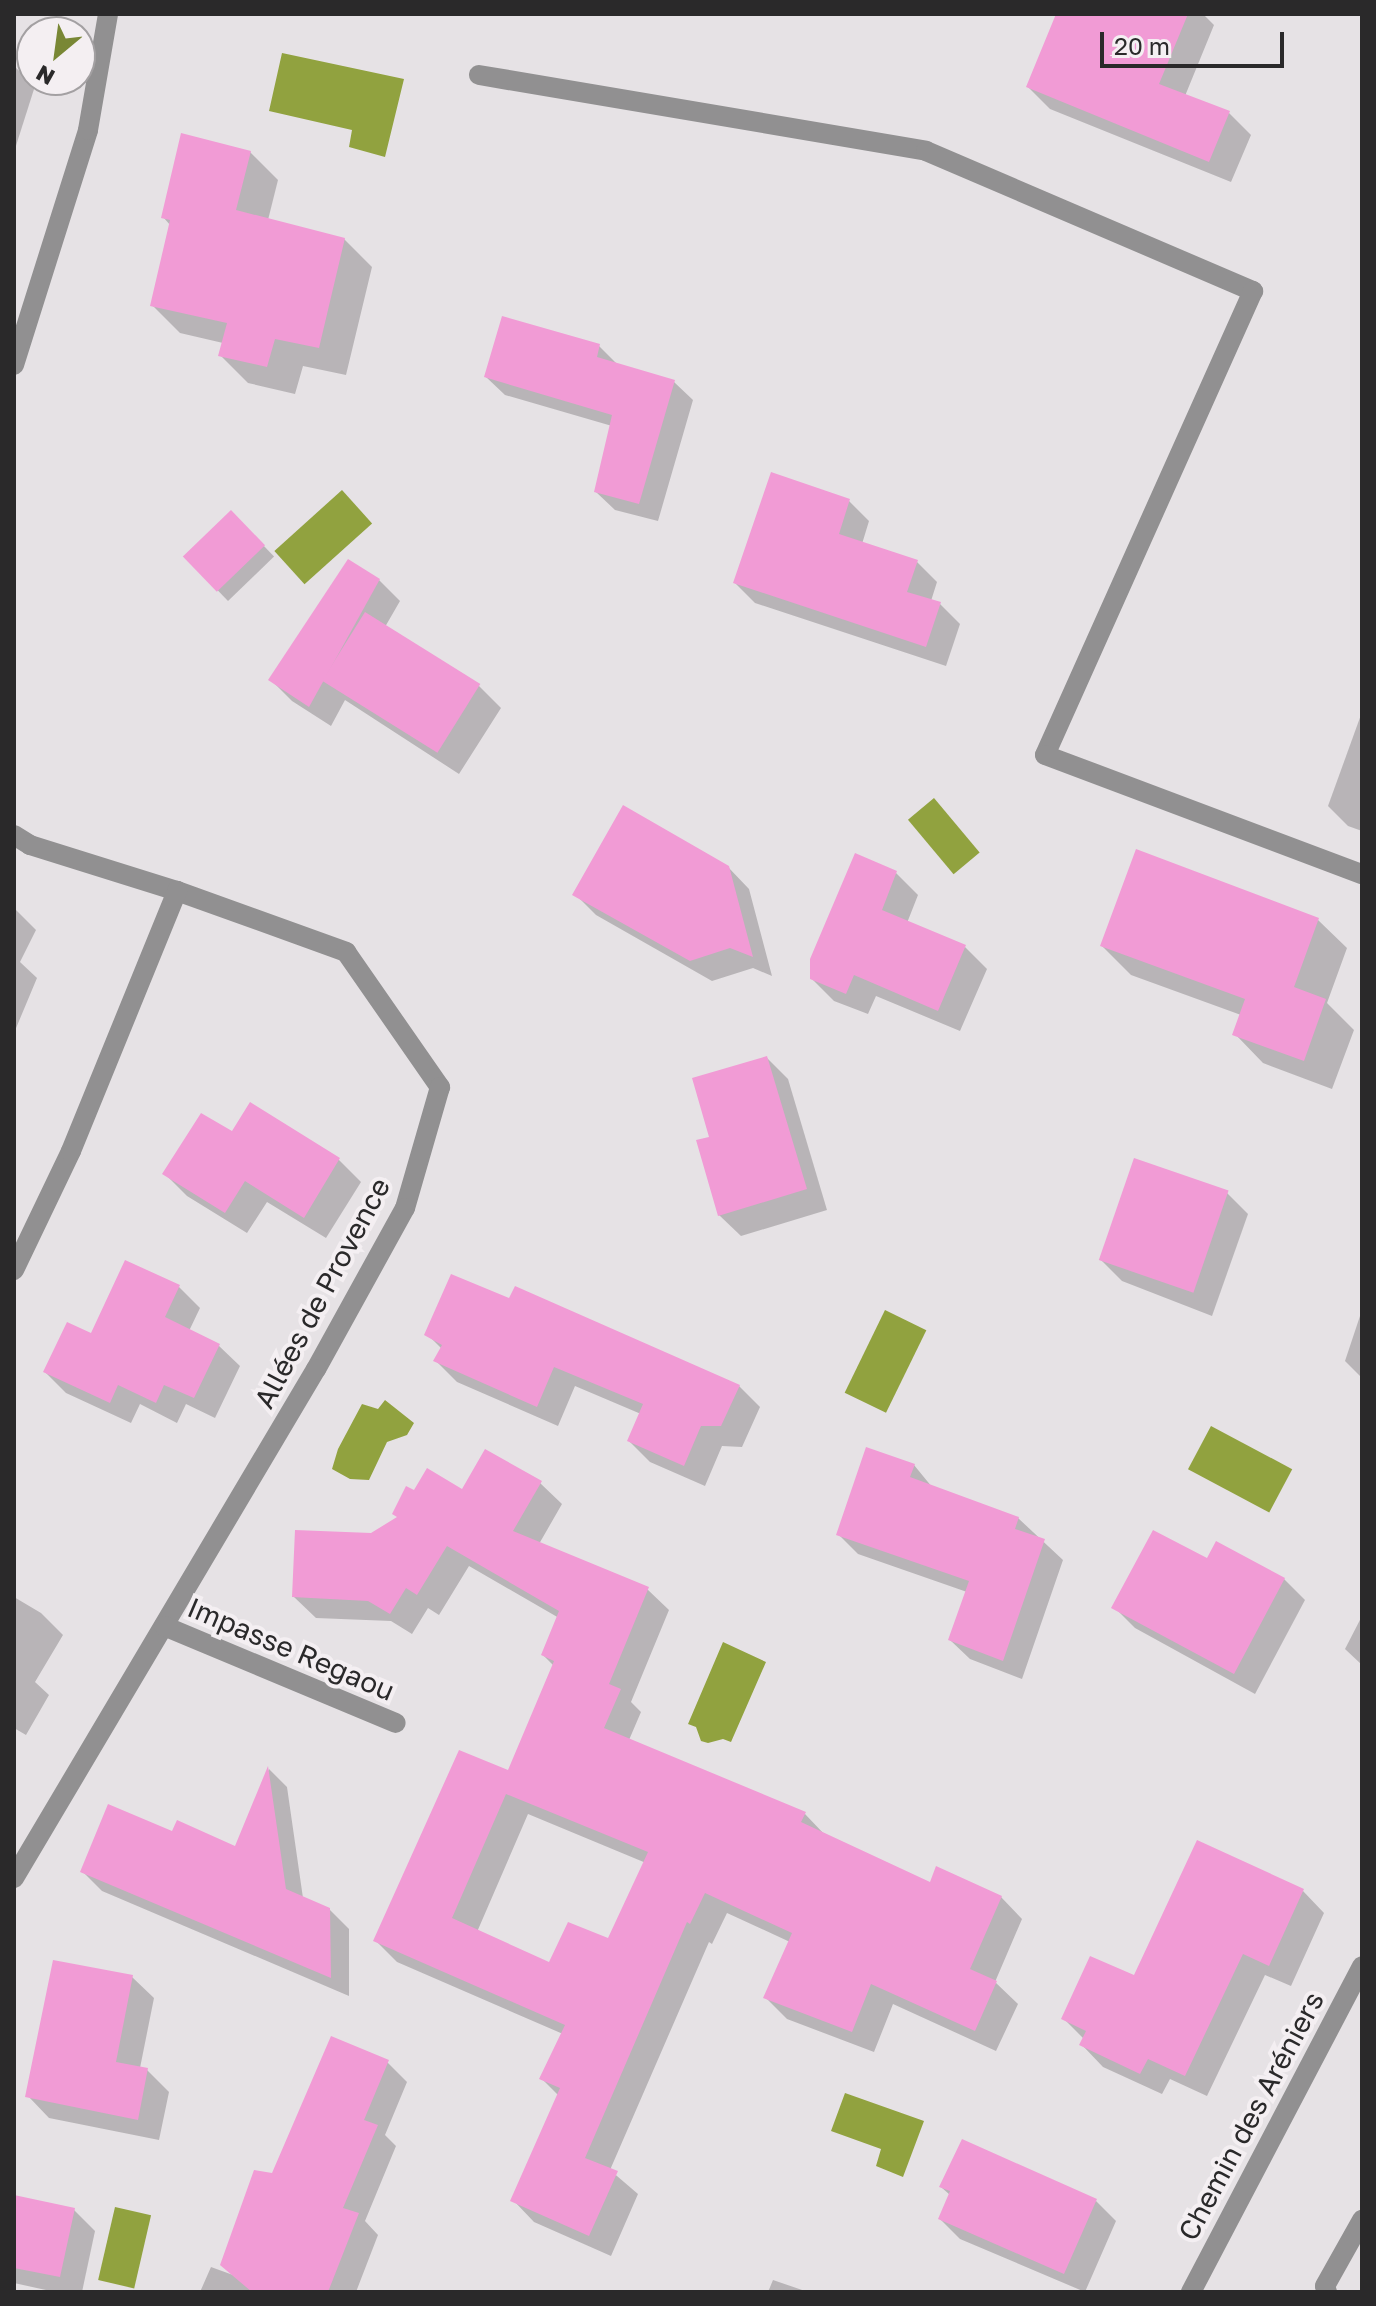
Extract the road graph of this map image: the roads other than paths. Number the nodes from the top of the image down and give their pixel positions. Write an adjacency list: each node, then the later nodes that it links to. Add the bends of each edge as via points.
1 (108, 14): 3 (street, via 88,130)
2 (479, 75): 5 (street, via 926,151 1253,291 1045,755)
3 (14, 365)
4 (14, 835): 6 (street, Allées de Provence, via 30,845)
5 (1362, 874)
6 (177, 891): 7 (street, via 71,1151); 8 (street, Allées de Provence, via 346,952 440,1087 405,1208)
7 (14, 1270)
8 (164, 1626): 9 (street, Impasse Regaou); 10 (street, Allées de Provence)
9 (396, 1723)
10 (14, 1878)
11 (1362, 1966): 13 (street, Chemin des Aréniers)
12 (1362, 2220): 14 (street, via 1325,2286)
13 (1191, 2292)
14 (1327, 2292)

